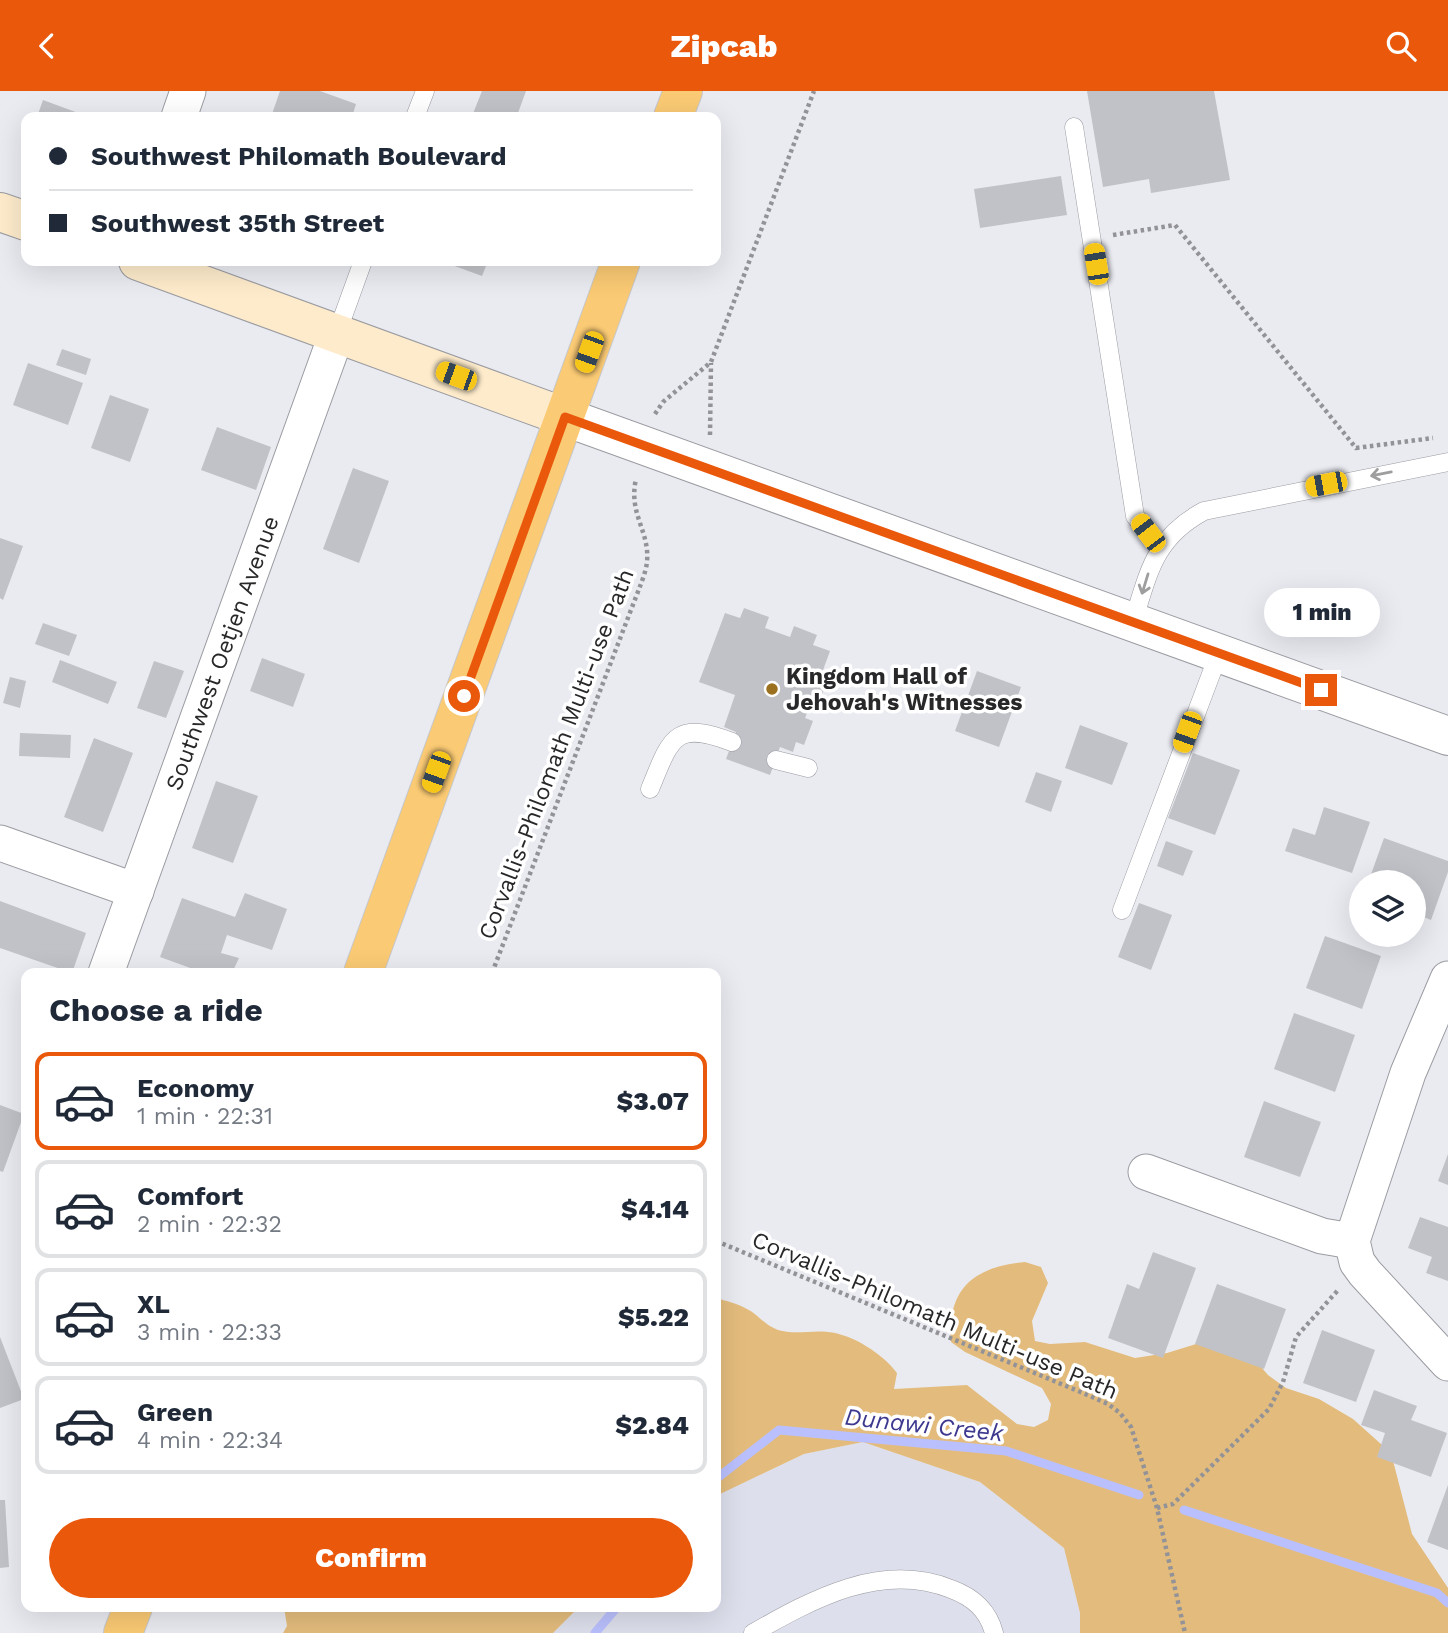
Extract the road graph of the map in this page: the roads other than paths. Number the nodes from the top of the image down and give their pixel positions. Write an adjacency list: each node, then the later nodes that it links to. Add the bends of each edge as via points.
1 (188, 91): 4 (street)
2 (425, 91): 5 (lane)
3 (682, 91): 6 (highway)
4 (181, 112)
5 (417, 112)
6 (675, 112)
7 (1074, 127): 16 (lane, via 1135,516)
8 (0, 212): 9 (main road)
9 (21, 219)
10 (152, 266): 13 (main road)
11 (361, 266): 13 (lane)
12 (619, 266): 14 (highway)
13 (337, 333): 14 (main road); 25 (street, Southwest Oetjen Avenue)
14 (565, 417): 17 (street); 28 (highway)
15 (1448, 462): 16 (lane, one-way to 16, via 1204,511 1170,534)
16 (1160, 549): 17 (lane, one-way to 17)
17 (1133, 622): 18 (street)
18 (1219, 653): 19 (street); 26 (lane)
19 (1448, 736)
20 (732, 742): 23 (lane, via 702,731 680,737 664,753)
21 (776, 760): 22 (lane)
22 (808, 768)
23 (650, 789)
24 (0, 843): 25 (street)
25 (136, 891): 27 (street, Southwest Oetjen Avenue)
26 (1122, 910)
27 (108, 968)
28 (365, 968)
29 (1448, 979): 31 (street, via 1408,1073)
30 (1146, 1172): 31 (street, via 1322,1236)
31 (1352, 1241): 32 (street, via 1365,1273)
32 (1448, 1363)
33 (131, 1612): 35 (highway)
34 (755, 1632): 36 (lane, via 835,1591 895,1577 923,1580 966,1595 983,1608)
35 (123, 1633)
36 (994, 1633)

